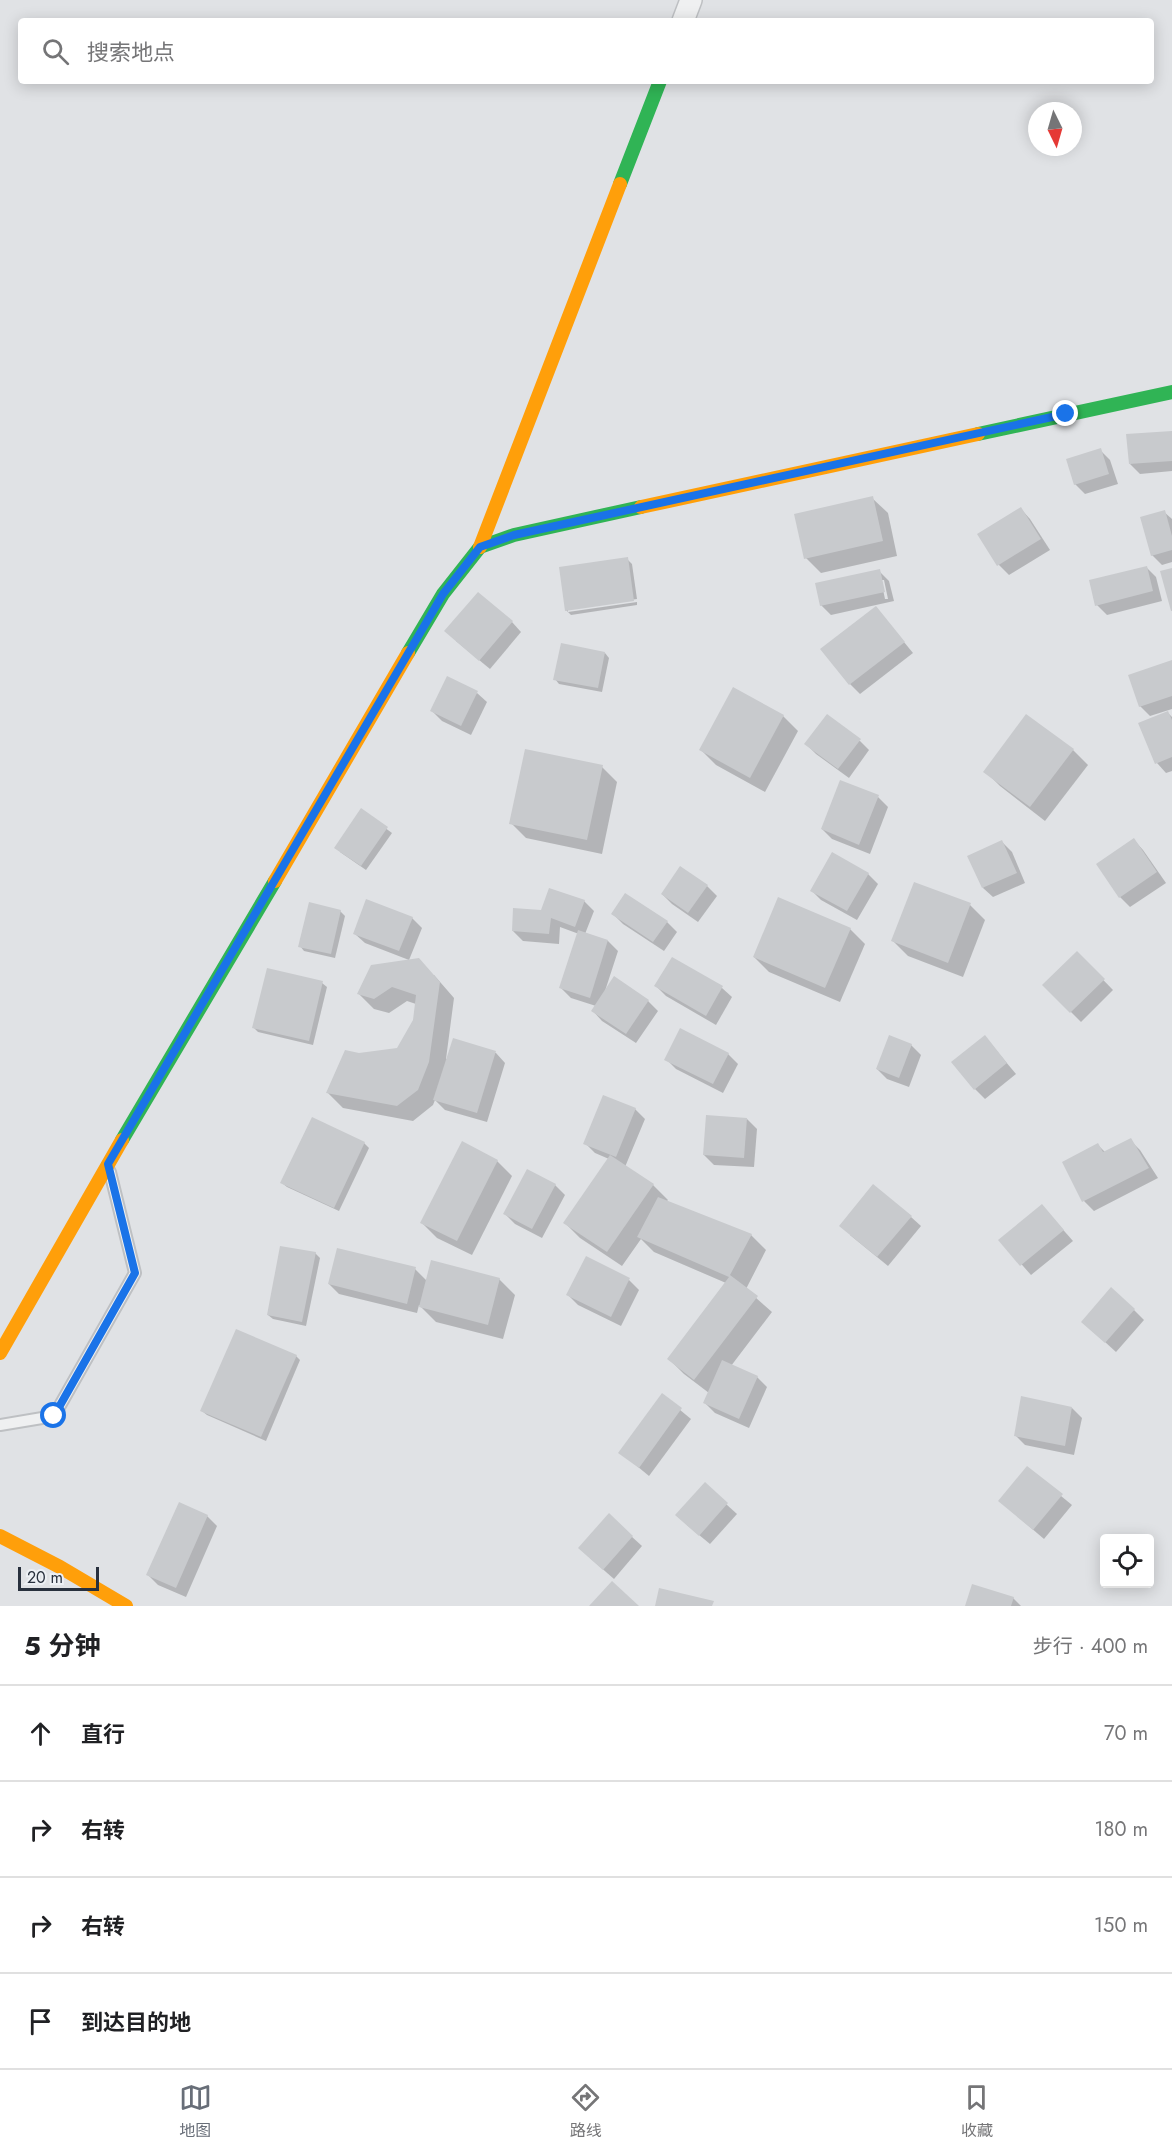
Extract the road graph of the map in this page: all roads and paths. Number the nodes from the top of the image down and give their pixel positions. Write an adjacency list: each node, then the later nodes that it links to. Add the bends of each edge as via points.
1 (691, 0): 2 (street)
2 (684, 18)
3 (659, 84): 5 (street)
4 (1172, 392): 5 (street, via 526,532)
5 (480, 547): 6 (street, via 443,594)
6 (108, 1164): 7 (street); 8 (lane, via 135,1273 54,1416)
7 (0, 1353)
8 (0, 1425)
9 (0, 1536): 10 (street)
10 (126, 1606)

